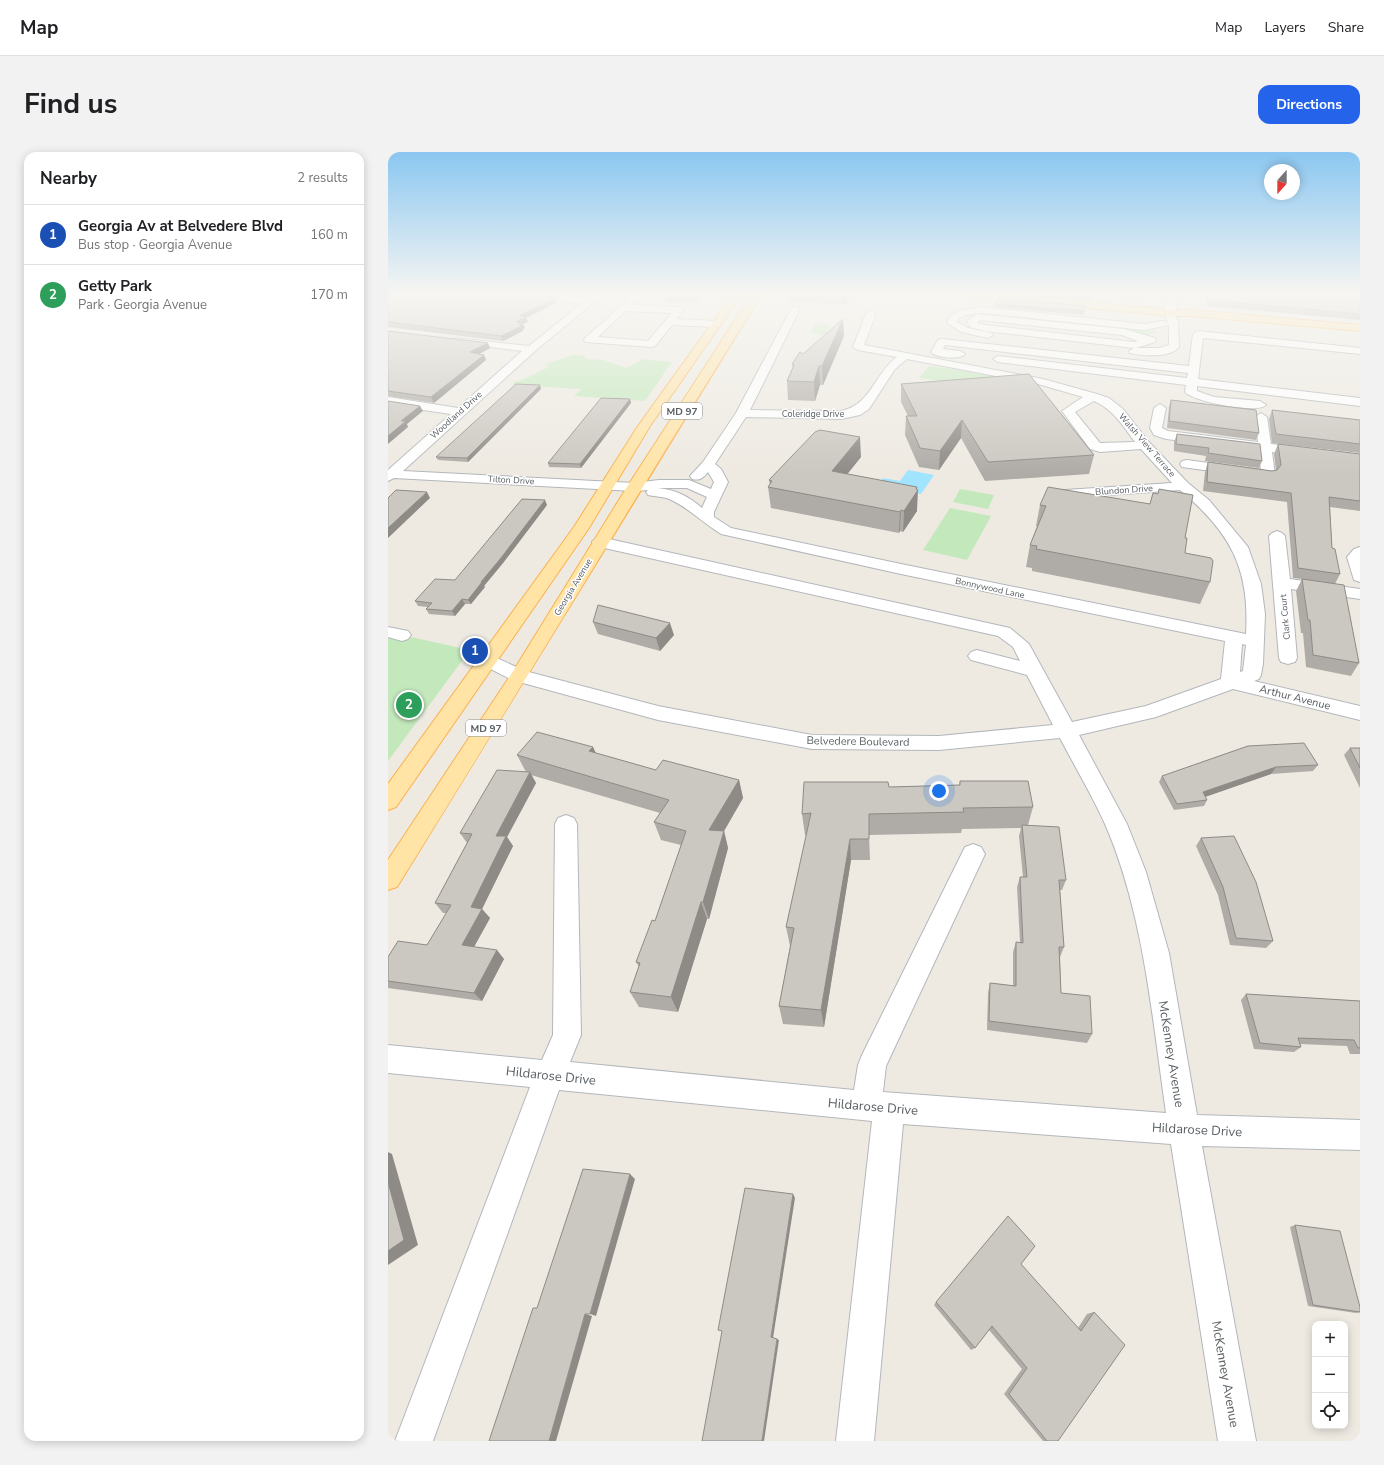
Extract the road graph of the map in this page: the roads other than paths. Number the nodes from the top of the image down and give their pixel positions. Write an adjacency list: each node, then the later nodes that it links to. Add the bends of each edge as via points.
1 (525, 354): 16 (street, Woodland Drive)
2 (694, 354): 25 (main road, MD 97)
3 (719, 354): 28 (main road, Georgia Avenue / MD 97)
4 (772, 354): 17 (street)
5 (891, 354): 9 (street, Walsh View Terrace)
6 (959, 354): 10 (street)
7 (1032, 354): 10 (street)
8 (1196, 354): 10 (street)
9 (904, 357): 11 (street, Walsh View Terrace, via 1039,380); 17 (street, Coleridge Drive, via 891,367 865,406 856,412 841,415)
10 (1193, 376): 13 (street); 14 (street, via 1191,392 1202,398)
11 (1093, 396): 19 (street, Walsh View Terrace, via 1105,401 1119,412); 19 (street, via 1068,411 1094,446 1100,448)
12 (388, 401): 16 (street)
13 (1360, 402)
14 (1269, 406)
15 (1160, 408): 20 (street, via 1156,428 1158,432 1166,435)
16 (460, 412): 24 (street, Woodland Drive)
17 (742, 413): 23 (street)
18 (1261, 417): 20 (street)
19 (1144, 445): 27 (street, Walsh View Terrace)
20 (1265, 447): 21 (street); 22 (street, via 1268,475)
21 (1360, 459)
22 (1187, 464)
23 (708, 465): 26 (street); 30 (street, via 716,472 721,482)
24 (389, 475): 25 (street, Tilton Drive)
25 (607, 484): 28 (street, Tilton Drive); 42 (main road, MD 97, via 581,528)
26 (689, 484): 28 (street); 30 (street)
27 (1183, 486): 29 (street, Blundon Drive); 39 (street, Walsh View Terrace, via 1204,503 1240,547 1253,584 1256,614)
28 (634, 487): 31 (street, via 671,494); 33 (main road, Georgia Avenue / MD 97)
29 (1065, 494)
30 (716, 496): 31 (street, via 707,512)
31 (708, 519): 38 (street, Bonnywood Lane, via 726,531)
32 (1277, 536): 36 (street)
33 (600, 542): 43 (street, McKenney Avenue, via 791,592 1004,632 1020,644); 44 (main road, Georgia Avenue / MD 97)
34 (1360, 552): 35 (street, via 1355,557)
35 (1360, 577)
36 (1282, 583): 37 (street, Clark Court); 41 (street, Clark Court)
37 (1360, 594)
38 (1234, 638): 39 (street, Bonnywood Lane); 45 (street)
39 (1254, 641): 45 (street, Walsh View Terrace, via 1252,675)
40 (977, 656): 43 (street)
41 (1288, 658)
42 (488, 660): 44 (street, Belvedere Boulevard); 48 (main road, MD 97)
43 (1035, 671): 47 (street, McKenney Avenue)
44 (519, 676): 47 (street, Belvedere Boulevard, via 658,713 812,742 939,743); 51 (main road, Georgia Avenue / MD 97)
45 (1230, 682): 46 (street, Arthur Avenue); 47 (street, Belvedere Boulevard, via 1149,712)
46 (1360, 713)
47 (1067, 730): 55 (street, McKenney Avenue, via 1116,824 1134,872 1156,953)
48 (388, 801)
49 (566, 824): 53 (street, via 567,1035)
50 (973, 854): 54 (street, via 872,1065)
51 (388, 880)
52 (388, 1059): 53 (street, Hildarose Drive)
53 (551, 1075): 54 (street, Hildarose Drive); 57 (street, via 531,1122)
54 (878, 1107): 55 (street, Hildarose Drive); 58 (street)
55 (1184, 1130): 56 (street, Hildarose Drive); 59 (street, McKenney Avenue)
56 (1360, 1135)
57 (414, 1441)
58 (855, 1441)
59 (1237, 1441)

